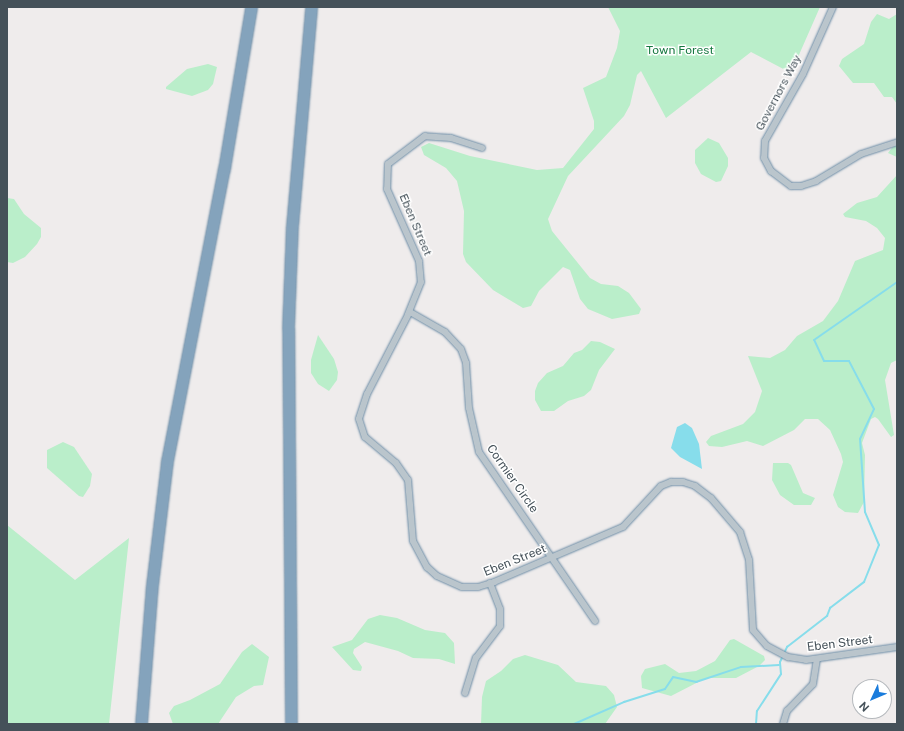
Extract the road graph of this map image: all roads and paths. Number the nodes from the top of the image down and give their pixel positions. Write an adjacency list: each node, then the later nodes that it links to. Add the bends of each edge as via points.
1 (251, 7): 13 (highway, via 224,169 167,461 152,585)
2 (311, 7): 14 (highway, via 292,226 288,313 286,434)
3 (833, 7): 4 (street, Governors Way, via 803,74 765,141 764,158 771,171 791,186 801,186 816,181 861,154)
4 (897, 142)
5 (482, 148): 6 (street, Eben Street, via 451,138 426,136 388,164 387,189 421,268 420,289)
6 (410, 312): 7 (street, Cormier Circle, via 445,332 461,349 466,363 475,444 483,459); 8 (street, Eben Street, via 366,394 359,412 360,425 365,437 396,463 408,480 413,541 427,567 437,576 456,585 478,587)
7 (554, 557): 8 (street, Eben Street); 9 (street, Cormier Circle); 11 (street, Eben Street, via 623,527 661,486 677,481 690,483 721,508 740,532 749,560 753,630 767,646 788,657)
8 (490, 583): 12 (street, via 500,610 500,626 476,658)
9 (595, 620)
10 (897, 647): 11 (street, Eben Street)
11 (817, 660): 15 (street, via 813,684 787,711)
12 (466, 693)
13 (141, 724)
14 (290, 724)
15 (783, 724)

